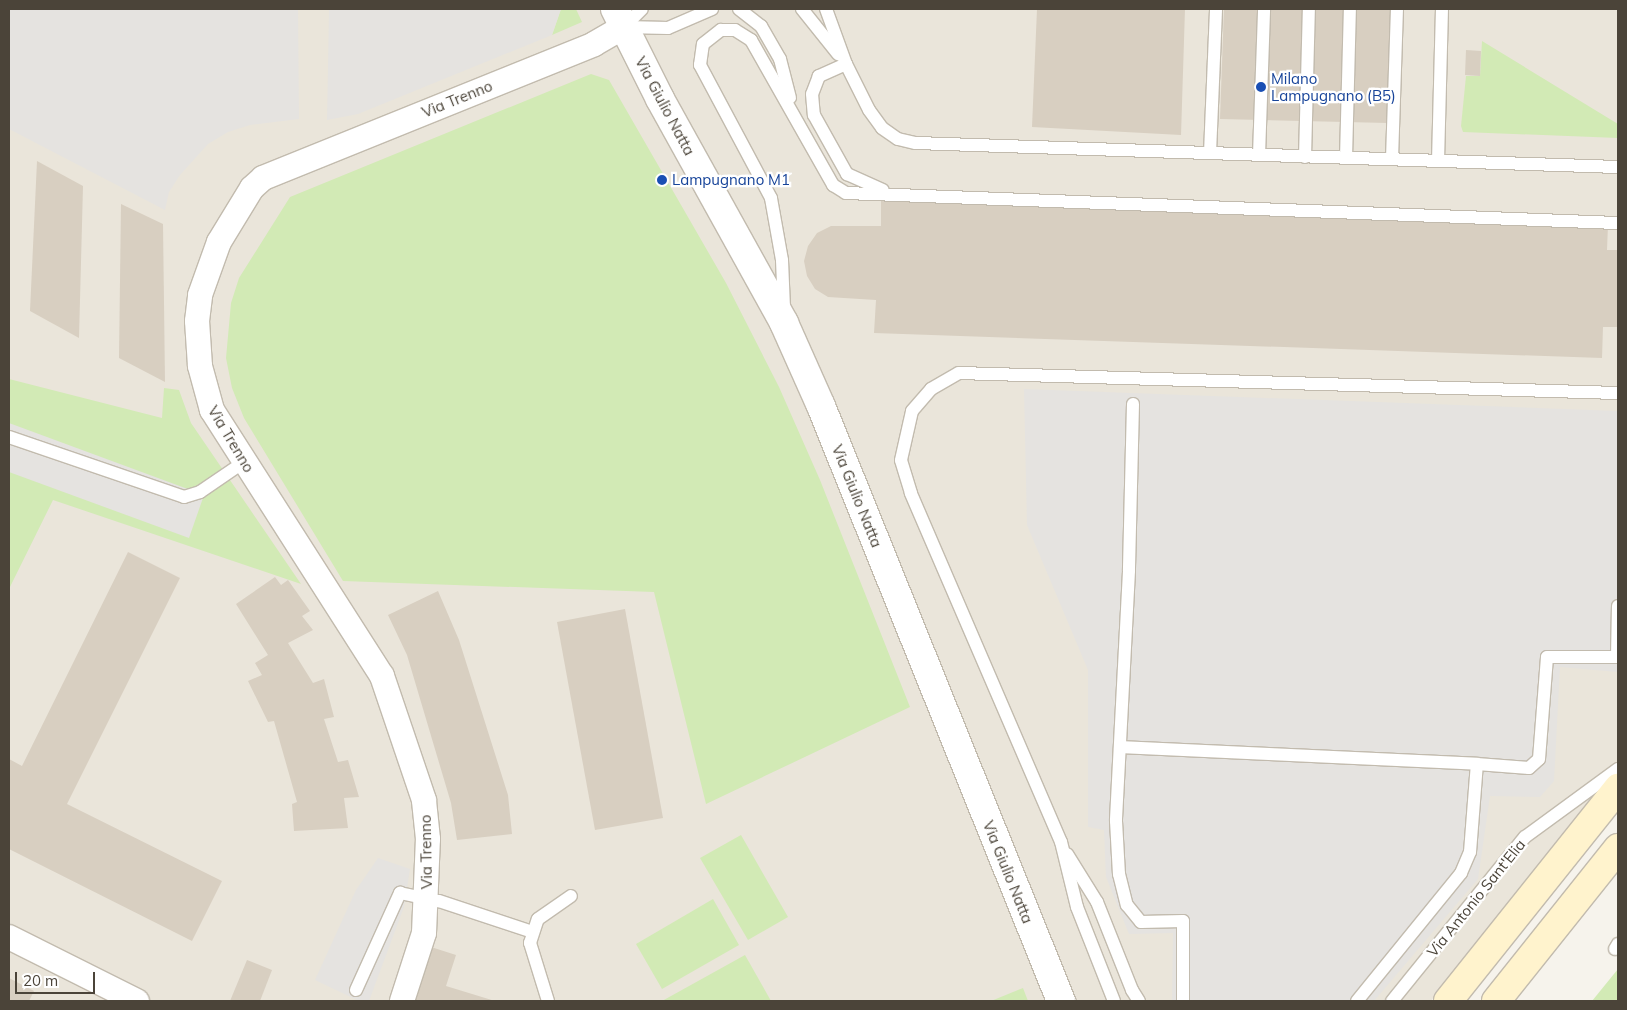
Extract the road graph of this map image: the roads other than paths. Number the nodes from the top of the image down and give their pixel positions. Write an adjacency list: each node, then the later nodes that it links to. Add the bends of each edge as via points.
1 (712, 9): 11 (lane, via 668,28)
2 (739, 9): 13 (lane, via 761,26 780,59)
3 (802, 9): 12 (lane)
4 (826, 9): 12 (lane)
5 (1216, 9): 14 (lane)
6 (1264, 9): 15 (lane)
7 (1309, 9): 16 (lane)
8 (1350, 9): 17 (lane)
9 (1397, 9): 18 (lane)
10 (1442, 9): 19 (lane)
11 (627, 15): 23 (street, Via Giulio Natta, via 660,99); 27 (street, Via Trenno, via 594,44 273,173 252,188 219,242 208,267 197,321 200,366 207,398)
12 (846, 64): 14 (lane, via 869,110 882,128 898,139 916,143); 21 (lane, via 819,76 812,94 814,115 847,174)
13 (794, 113): 21 (lane, via 828,177 839,190); 23 (lane, via 744,34 726,29 714,32 705,40 699,54 701,69 772,198 782,260)
14 (1210, 153): 15 (lane)
15 (1258, 155): 16 (lane)
16 (1305, 156): 17 (lane)
17 (1346, 158): 18 (lane)
18 (1392, 159): 19 (lane)
19 (1438, 161): 20 (lane)
20 (1618, 167)
21 (892, 194): 22 (lane, via 1500,221)
22 (1618, 223)
23 (784, 323): 43 (street, Via Giulio Natta, via 821,406)
24 (1618, 393): 33 (lane, via 959,373 931,389 912,411 901,460 911,493)
25 (1133, 404): 29 (lane, via 1130,571)
26 (9, 437): 27 (lane, via 184,498 200,492)
27 (244, 462): 36 (street, Via Trenno, via 324,580 389,691 424,800 428,839)
28 (1618, 606): 30 (lane, via 1617,658 1547,657 1539,759 1529,768)
29 (1120, 747): 30 (lane); 46 (lane, via 1116,821 1119,874 1127,905 1141,922 1183,921)
30 (1477, 764): 47 (lane, via 1470,852 1461,873)
31 (1618, 769): 48 (lane, Via Antonio Sant'Elia, via 1525,837)
32 (1618, 788): 49 (main road)
33 (1060, 842): 44 (lane, via 1077,907); 45 (lane, via 1097,902 1132,990)
34 (1618, 848): 50 (main road)
35 (571, 896): 37 (lane, via 538,919)
36 (427, 899): 37 (lane); 39 (lane, via 400,893); 41 (street, Via Trenno, via 424,933)
37 (533, 932): 42 (lane, via 530,943)
38 (9, 937): 40 (street)
39 (356, 990)
40 (137, 1001)
41 (402, 1001)
42 (548, 1001)
43 (1061, 1001)
44 (1114, 1001)
45 (1140, 1001)
46 (1183, 1001)
47 (1357, 1001)
48 (1392, 1001)
49 (1448, 1001)
50 (1496, 1001)

